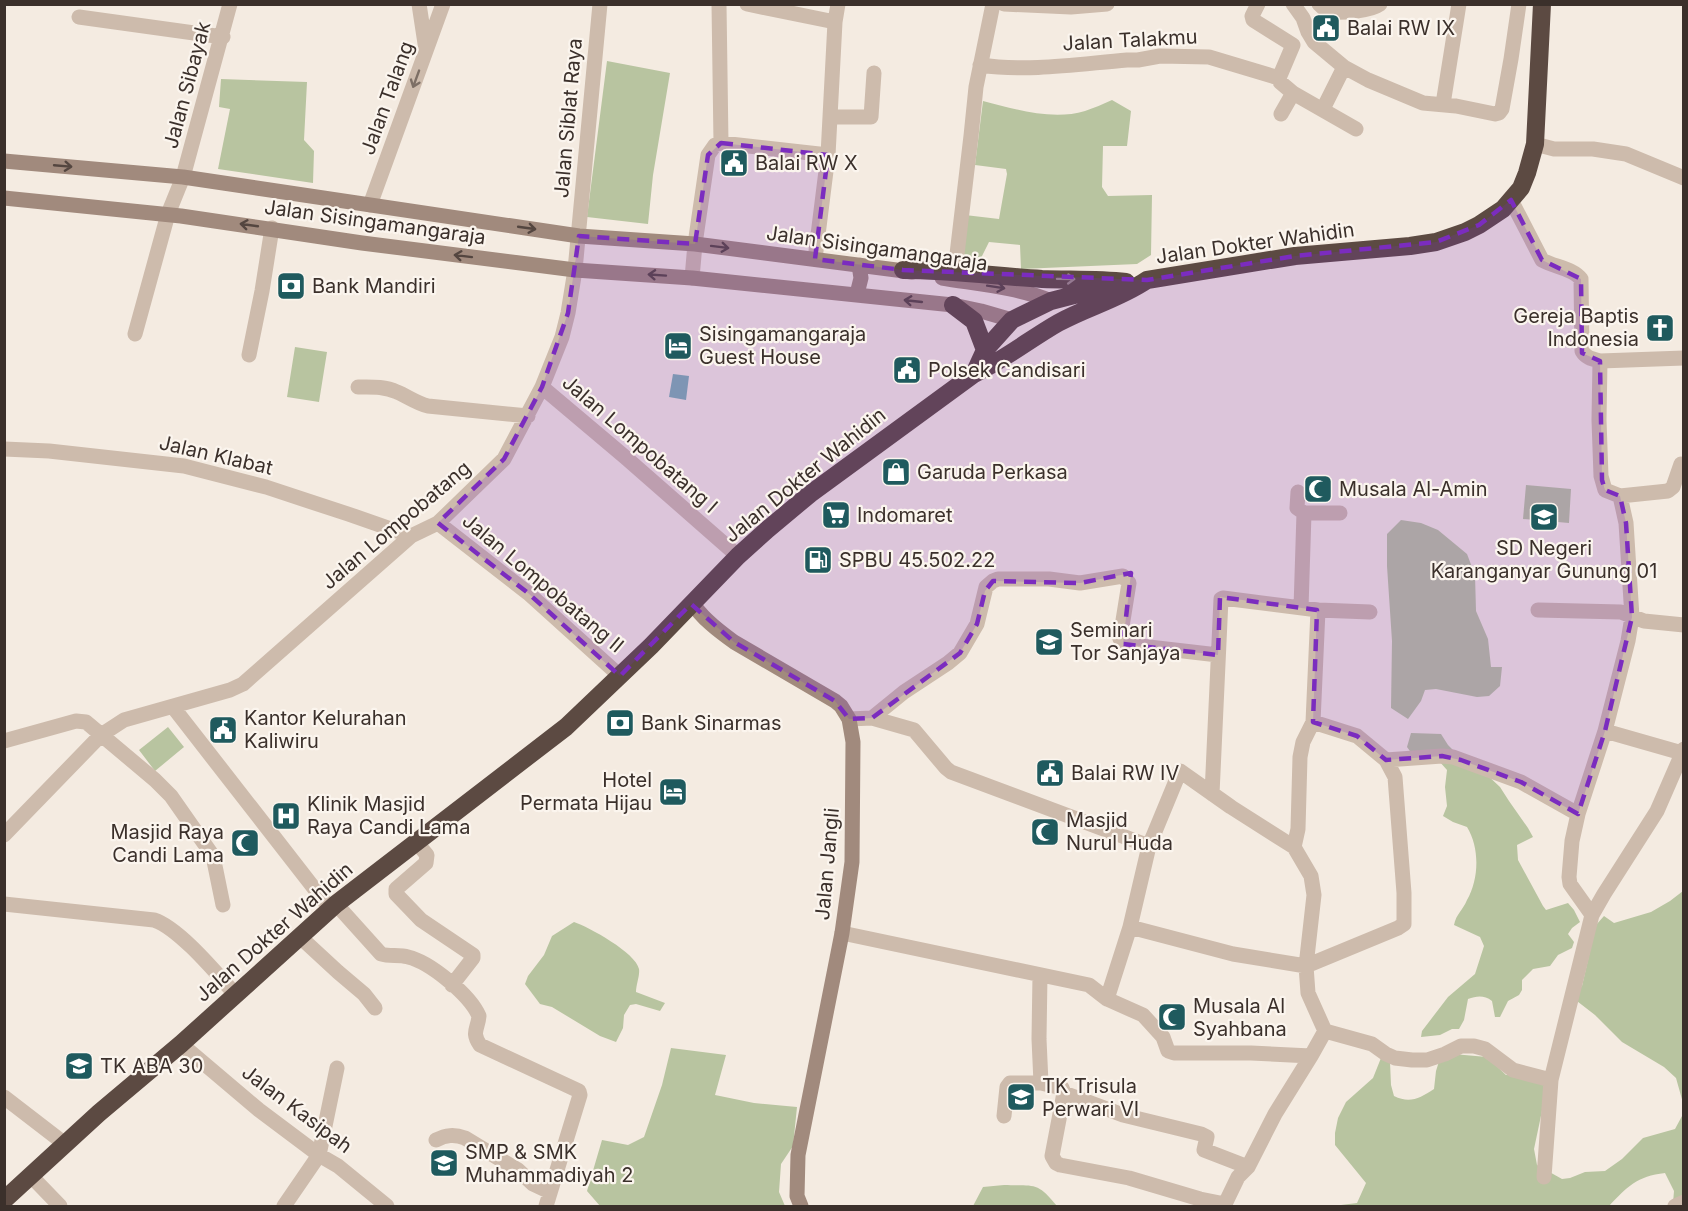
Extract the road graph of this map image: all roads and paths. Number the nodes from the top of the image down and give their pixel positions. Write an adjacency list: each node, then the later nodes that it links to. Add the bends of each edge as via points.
1 (230, 4): 22 (street, Jalan Sibayak)
2 (419, 4): 23 (street)
3 (443, 4): 23 (street, Jalan Talang)
4 (600, 4): 45 (street, Jalan Siblat Raya)
5 (719, 4): 34 (street)
6 (747, 4): 21 (street)
7 (838, 4): 21 (street)
8 (993, 4): 24 (street)
9 (1004, 4): 18 (street)
10 (1107, 4): 18 (street)
11 (1258, 4): 27 (street, via 1253,20 1293,45)
12 (1293, 4): 19 (street)
13 (1319, 4): 14 (street, via 1332,12 1371,9)
14 (1380, 4)
15 (1459, 4): 29 (street)
16 (1519, 4): 29 (street, via 1500,111 1495,114)
17 (1542, 4): 35 (highway, Jalan Dokter Wahidin)
18 (1071, 6)
19 (1301, 11): 25 (street, via 1314,42)
20 (79, 17): 22 (street)
21 (835, 22): 32 (street)
22 (223, 37): 38 (street, Jalan Sibayak)
23 (426, 53): 42 (street, Jalan Talang, one-way to 42)
24 (980, 65): 27 (street, Jalan Talakmu, via 1028,68 1160,56 1209,57); 51 (street)
25 (1344, 67): 29 (street, via 1412,100); 30 (street)
26 (874, 73): 32 (street, via 869,118)
27 (1279, 78): 28 (street)
28 (1293, 93): 30 (street); 31 (street)
29 (1443, 104)
30 (1323, 109): 33 (street)
31 (1281, 114)
32 (830, 117): 36 (street)
33 (1356, 129)
34 (721, 143): 36 (street); 46 (street, via 708,154)
35 (1535, 144): 39 (street, via 1626,154); 41 (highway, Jalan Dokter Wahidin, via 1521,188)
36 (828, 155): 47 (street)
37 (4, 161): 38 (main road, Jalan Sisingamangaraja, one-way to 38)
38 (183, 177): 42 (main road, Jalan Sisingamangaraja); 43 (street)
39 (1683, 178)
40 (4, 198): 43 (main road, Jalan Sisingamangaraja)
41 (1511, 200): 53 (highway, Jalan Dokter Wahidin, via 1479,225 1436,242 1295,256); 65 (street, via 1542,260 1581,279 1582,351 1589,359)
42 (370, 205): 45 (main road, Jalan Sisingamangaraja, one-way to 45)
43 (168, 214): 44 (main road, Jalan Sisingamangaraja, one-way to 43); 60 (street)
44 (272, 228): 49 (main road, Jalan Sisingamangaraja, one-way to 44); 63 (street)
45 (579, 236): 46 (main road, Jalan Sisingamangaraja); 49 (street)
46 (695, 244): 47 (main road, Jalan Sisingamangaraja, one-way to 47); 52 (street)
47 (815, 259): 48 (main road, Jalan Sisingamangaraja)
48 (859, 265): 50 (main road, Jalan Sisingamangaraja); 55 (main road, via 861,278)
49 (575, 270): 52 (main road, Jalan Sisingamangaraja, one-way to 49); 68 (street, Jalan Lompobatang, via 562,337)
50 (903, 270): 51 (highway); 56 (main road, Jalan Sisingamangaraja, one-way to 56, via 1020,291)
51 (955, 271): 54 (highway, one-way to 54)
52 (692, 278): 55 (main road, Jalan Sisingamangaraja)
53 (1147, 280): 54 (highway); 59 (highway, Jalan Dokter Wahidin)
54 (1126, 282): 56 (highway)
55 (856, 294): 57 (main road, Jalan Sisingamangaraja, one-way to 55)
56 (1051, 301): 58 (highway); 59 (highway)
57 (953, 305): 58 (main road, Jalan Sisingamangaraja); 62 (highway, via 974,321)
58 (1012, 320): 61 (highway); 62 (highway)
59 (1060, 322): 61 (highway, Jalan Dokter Wahidin)
60 (135, 334)
61 (1034, 338): 66 (highway, Jalan Dokter Wahidin)
62 (985, 350): 66 (highway)
63 (249, 355)
64 (1683, 358): 65 (street)
65 (1600, 361): 73 (street, via 1601,476 1605,490)
66 (974, 374): 78 (highway, Jalan Dokter Wahidin, via 810,494)
67 (358, 387): 69 (street, via 384,387 422,404 445,409)
68 (542, 387): 69 (street, Jalan Lompobatang); 78 (street, Jalan Lompobatang I)
69 (528, 416): 76 (street, Jalan Lompobatang, via 504,459)
70 (4, 449): 77 (street, Jalan Klabat, via 184,466 266,487)
71 (1681, 464): 73 (street, via 1668,491)
72 (1298, 492): 74 (street, via 1297,508)
73 (1620, 496): 84 (street, via 1626,522)
74 (1304, 513): 75 (street); 80 (street)
75 (1340, 513)
76 (438, 523): 77 (street, Jalan Lompobatang); 87 (street, Jalan Lompobatang II, via 528,593)
77 (411, 537): 88 (street, Jalan Lompobatang, via 243,684)
78 (738, 556): 79 (highway, Jalan Dokter Wahidin)
79 (692, 602): 87 (highway, Jalan Dokter Wahidin); 90 (main road, via 721,633 835,701)
80 (1301, 608): 81 (street); 86 (street, via 1221,599)
81 (1318, 610): 83 (street); 91 (street)
82 (1538, 610): 84 (street, via 1621,612)
83 (1370, 612)
84 (1632, 617): 85 (street); 92 (street)
85 (1683, 625)
86 (1218, 655): 89 (street, via 1123,644 1120,639 1129,583 1123,576 1080,583 998,579 986,587 979,620 960,653); 97 (street)
87 (620, 676): 100 (highway, Jalan Dokter Wahidin, via 566,727)
88 (173, 707): 93 (street, Jalan Lompobatang, via 123,720); 105 (street)
89 (872, 718): 90 (street); 101 (street, via 914,730 946,768 960,776)
90 (849, 719): 108 (main road, Jalan Jangli, via 854,759 852,862)
91 (1313, 722): 96 (street, via 1357,736); 102 (street, via 1300,757 1299,829)
92 (1605, 731): 95 (street); 98 (street)
93 (101, 735): 94 (street, via 86,722 75,721); 99 (street, Jalan Lompobatang); 104 (street, via 176,803 213,856)
94 (4, 741)
95 (1683, 751): 106 (street, via 1657,811)
96 (1386, 760): 98 (street, via 1453,757 1521,782); 110 (street, via 1397,791 1405,922)
97 (1212, 794): 101 (street, via 1180,771); 102 (street)
98 (1578, 814): 106 (street, via 1569,878)
99 (4, 836)
100 (417, 843): 105 (highway, Jalan Dokter Wahidin); 112 (street, via 427,855 426,863 396,889 396,894 422,920 473,955)
101 (1149, 846): 107 (street)
102 (1294, 847): 110 (street, via 1313,884)
103 (4, 904): 113 (street, via 163,923)
104 (223, 905)
105 (333, 907): 109 (highway, Jalan Dokter Wahidin); 112 (street, via 381,954 409,957 434,969)
106 (1592, 915): 120 (street)
107 (1130, 927): 110 (street, via 1233,954); 114 (street)
108 (842, 933): 111 (street); 138 (main road, Jalan Jangli, via 798,1155 797,1196)
109 (299, 936): 113 (highway, Jalan Dokter Wahidin); 115 (street)
110 (1306, 966): 116 (street, via 1308,993)
111 (1040, 975): 114 (street, via 1089,985); 121 (street)
112 (452, 985): 131 (street, via 477,1011 475,1037 480,1045 579,1091)
113 (235, 994): 117 (highway, Jalan Dokter Wahidin)
114 (1107, 999): 118 (street, via 1143,1016 1163,1037 1168,1051 1174,1053)
115 (375, 1008)
116 (1324, 1031): 118 (street); 120 (street, via 1372,1044 1392,1057 1412,1060 1427,1060 1461,1046 1474,1046 1485,1049 1513,1070)
117 (181, 1044): 126 (highway, Jalan Dokter Wahidin); 127 (street, Jalan Kasipah)
118 (1311, 1056): 128 (street)
119 (337, 1068): 127 (street)
120 (1551, 1080): 130 (street)
121 (1041, 1083): 122 (street, via 1062,1088); 124 (street, via 1010,1083)
122 (1064, 1094): 128 (street, via 1123,1115 1201,1134 1208,1137 1204,1150); 134 (street, via 1052,1156 1056,1163)
123 (4, 1097): 126 (street)
124 (1004, 1116)
125 (436, 1140): 131 (street, via 457,1135 465,1138 518,1170)
126 (65, 1144): 129 (highway, Jalan Dokter Wahidin)
127 (319, 1155): 136 (street); 137 (street, Jalan Kasipah)
128 (1248, 1167): 134 (street, via 1238,1177)
129 (31, 1176): 132 (highway, Jalan Dokter Wahidin); 135 (street)
130 (1544, 1177)
131 (548, 1199)
132 (4, 1200)
133 (1683, 1202): 139 (street)
134 (1229, 1205)
135 (60, 1206)
136 (284, 1206)
137 (387, 1206)
138 (801, 1206)
139 (1675, 1206)

